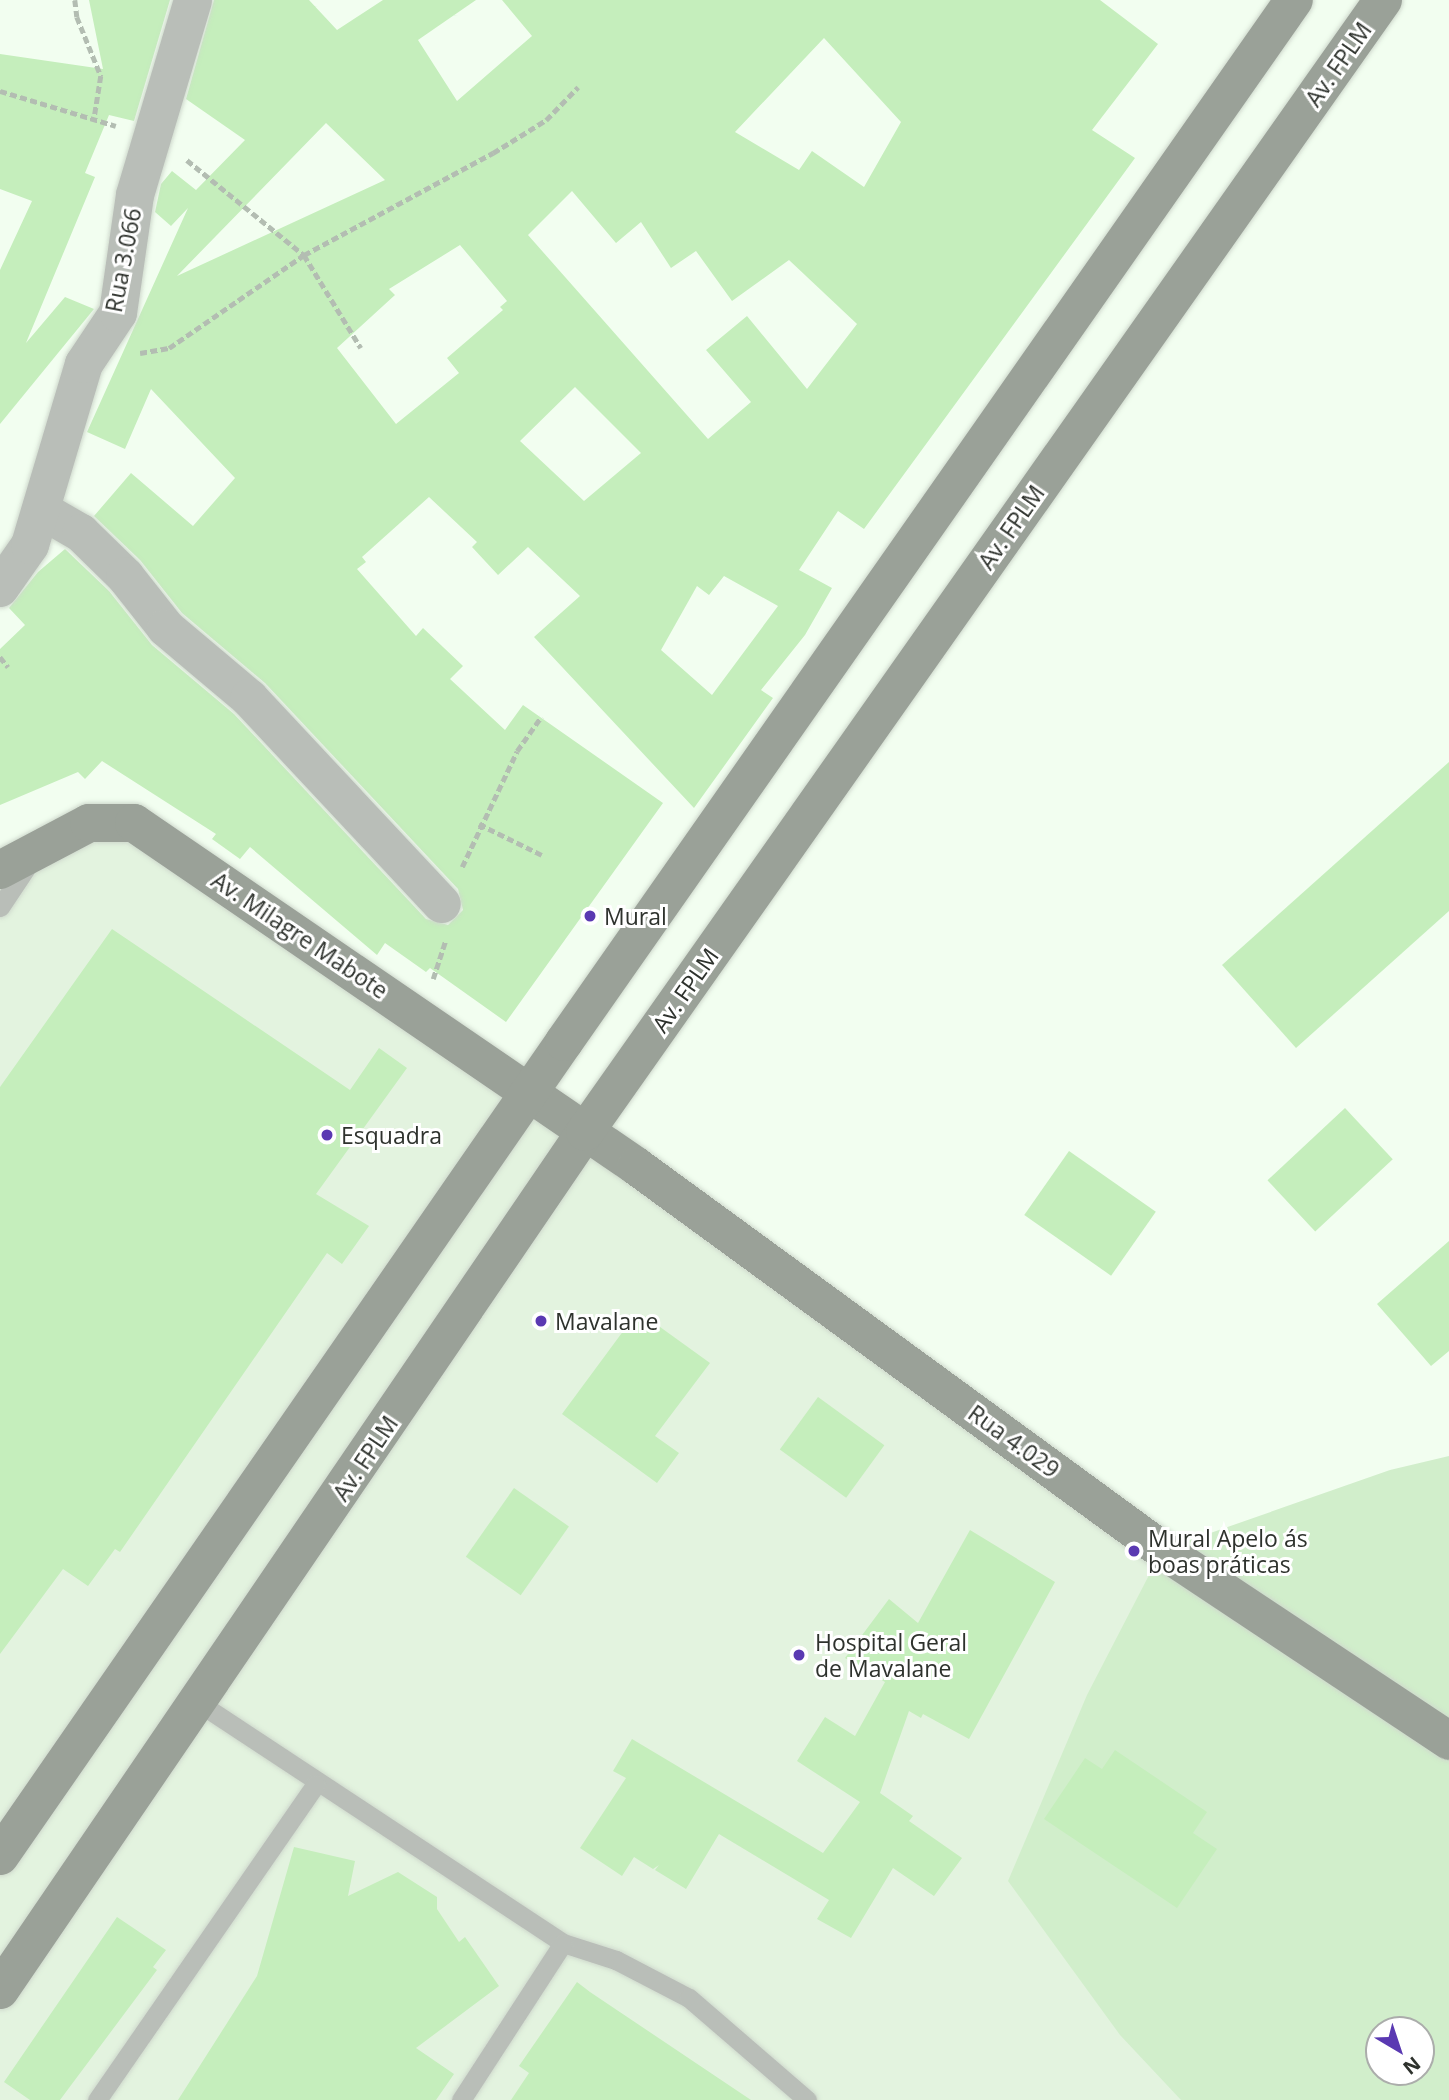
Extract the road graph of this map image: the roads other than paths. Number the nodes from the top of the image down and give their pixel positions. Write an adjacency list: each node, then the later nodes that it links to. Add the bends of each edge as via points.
1 (193, 0): 4 (street, Rua 3.066, via 135,195 118,313 84,364)
2 (1294, 0): 10 (main road)
3 (1383, 0): 11 (main road, Av. FPLM)
4 (41, 510): 5 (street, Rua 3.066, via 30,545); 8 (street, via 81,533 125,576 166,628 249,698)
5 (0, 588)
6 (41, 847): 7 (main road, Av. Milagre Mabote); 9 (lane); 10 (main road, Av. Milagre Mabote, via 89,823 134,823)
7 (0, 870)
8 (442, 904)
9 (0, 907)
10 (528, 1094): 11 (main road, Av. Milagre Mabote); 15 (main road)
11 (585, 1132): 12 (main road, Av. FPLM); 13 (main road, Rua 4.029, via 1162,1549)
12 (196, 1701): 14 (lane); 17 (main road, Av. FPLM)
13 (1449, 1741)
14 (316, 1783): 16 (lane); 18 (lane)
15 (0, 1856)
16 (563, 1943): 19 (lane); 20 (lane, via 616,1960 688,1998 781,2073)
17 (0, 1990)
18 (96, 2100)
19 (461, 2100)
20 (807, 2100)

